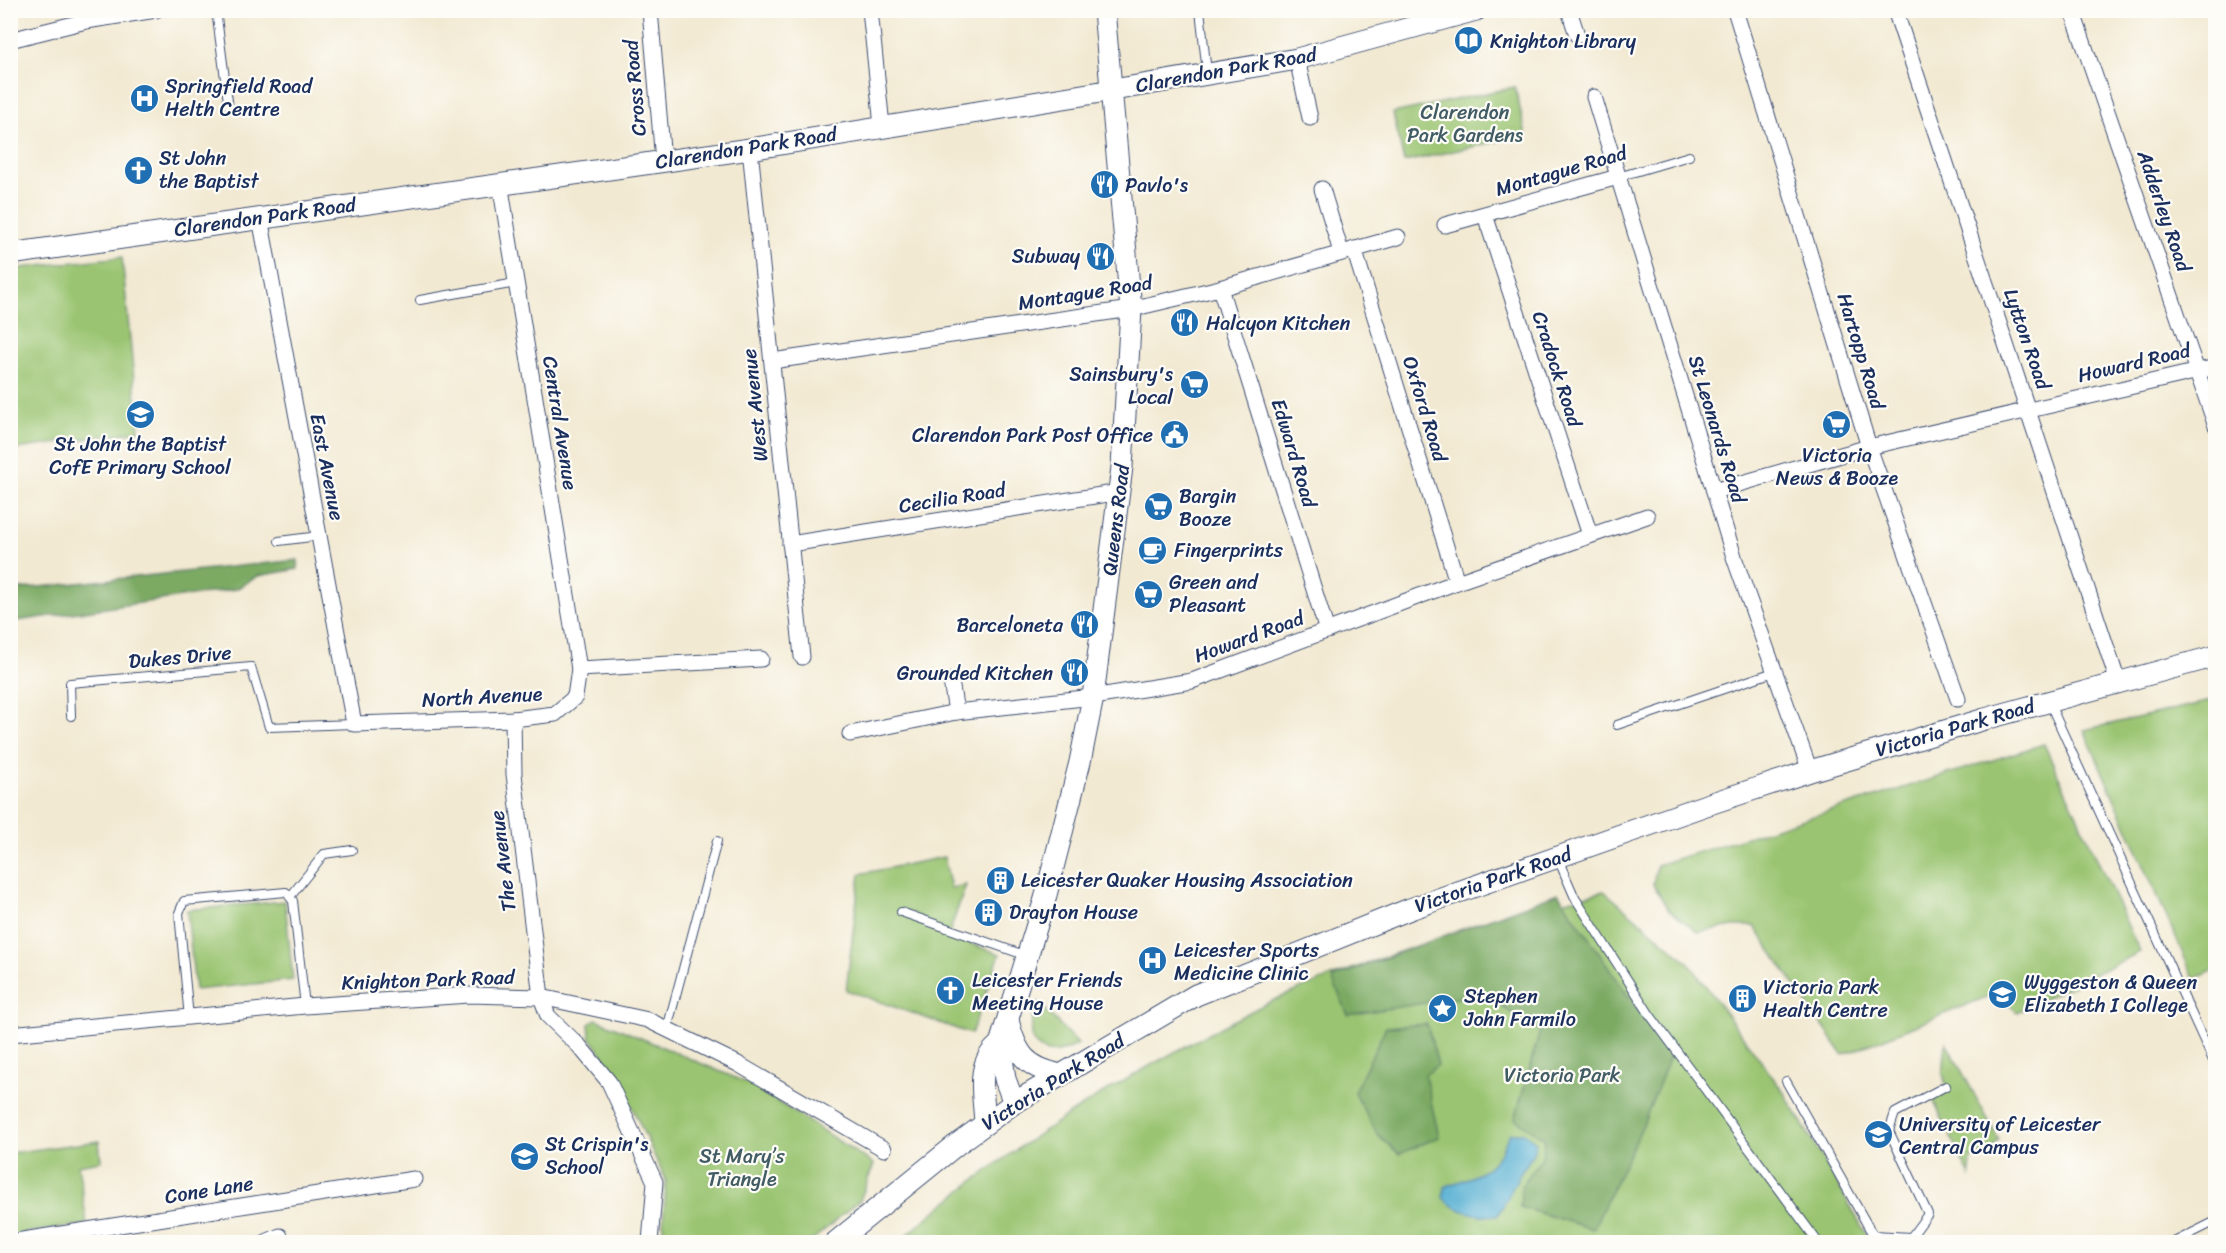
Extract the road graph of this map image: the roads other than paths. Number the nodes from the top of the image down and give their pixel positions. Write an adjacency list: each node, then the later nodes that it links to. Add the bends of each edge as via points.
1 (156, 10): 13 (street)
2 (216, 10): 18 (lane)
3 (650, 10): 23 (street, Cross Road)
4 (870, 10): 20 (street)
5 (1104, 10): 16 (street, Queens Road)
6 (1200, 10): 15 (lane)
7 (1476, 10): 14 (street, Clarendon Park Road)
8 (1569, 10): 12 (street)
9 (1735, 10): 42 (street, Hartopp Road)
10 (1895, 10): 40 (street, Lytton Road)
11 (2072, 10): 39 (street, Adderley Road)
12 (1576, 35)
13 (10, 39)
14 (1297, 59): 15 (street, Clarendon Park Road); 19 (street)
15 (1208, 74): 16 (street, Clarendon Park Road)
16 (1113, 90): 20 (street, Clarendon Park Road); 36 (street, Queens Road)
17 (1594, 96): 24 (street, St Leonards Road)
18 (229, 109)
19 (1310, 118)
20 (882, 126): 21 (street, Clarendon Park Road)
21 (750, 149): 23 (street, Clarendon Park Road); 37 (street, West Avenue)
22 (1689, 156): 24 (lane, Montague Road)
23 (663, 161): 25 (street, Clarendon Park Road)
24 (1618, 177): 27 (street, Montague Road); 43 (street, St Leonards Road)
25 (500, 183): 28 (street, Clarendon Park Road); 33 (street, Central Avenue)
26 (1322, 189): 31 (street, Oxford Road)
27 (1485, 215): 29 (street, Montague Road); 46 (street, Cradock Road)
28 (260, 218): 32 (street, Clarendon Park Road); 47 (street, East Avenue)
29 (1445, 225)
30 (1398, 237): 31 (street, Montague Road)
31 (1347, 250): 34 (street, Montague Road); 50 (street, Oxford Road)
32 (10, 254)
33 (516, 283): 35 (lane); 55 (street, Central Avenue)
34 (1220, 288): 36 (street, Montague Road); 51 (street, Edward Road)
35 (420, 300)
36 (1131, 309): 37 (street, Montague Road); 44 (street, Queens Road)
37 (772, 362): 49 (street, West Avenue)
38 (2216, 367): 39 (street, Howard Road)
39 (2197, 370): 40 (street, Howard Road); 41 (street, Adderley Road)
40 (2028, 408): 42 (street, Howard Road); 58 (street, Lytton Road)
41 (2216, 426)
42 (1869, 447): 43 (street, Howard Road); 60 (street, Hartopp Road)
43 (1714, 491): 56 (street, St Leonards Road)
44 (1120, 492): 49 (street, Cecilia Road); 59 (street, Queens Road)
45 (1647, 516): 46 (street, Howard Road)
46 (1590, 535): 50 (street, Howard Road)
47 (319, 536): 48 (lane); 65 (street, East Avenue)
48 (279, 541)
49 (790, 544): 53 (street, West Avenue)
50 (1457, 582): 51 (street, Howard Road)
51 (1327, 631): 59 (street, Howard Road, via 1192,681)
52 (2216, 656): 58 (street, Victoria Park Road)
53 (802, 657)
54 (761, 659): 55 (street)
55 (579, 669): 64 (street, North Avenue, via 575,697 555,714)
56 (1774, 672): 66 (lane); 68 (street, St Leonards Road)
57 (951, 681): 62 (street)
58 (2118, 682): 61 (street, Victoria Park Road)
59 (1093, 697): 62 (street, Howard Road); 74 (street, Queens Road, via 1061,842)
60 (1958, 699)
61 (2048, 701): 68 (street, Victoria Park Road); 82 (lane)
62 (956, 712): 67 (street, Howard Road)
63 (71, 716): 65 (lane, Dukes Drive, via 70,683 251,667 269,727)
64 (513, 719): 65 (street, North Avenue); 75 (street, The Avenue, via 514,774)
65 (354, 724)
66 (1617, 725)
67 (850, 734)
68 (1810, 771): 71 (street, Victoria Park Road)
69 (717, 841): 79 (lane)
70 (352, 850): 72 (lane, via 324,854)
71 (1557, 858): 83 (street, Victoria Park Road, via 1410,909 1196,996); 95 (lane, via 1575,898 1650,1015)
72 (290, 897): 76 (lane); 77 (lane, via 286,892 184,901 179,913)
73 (901, 912): 74 (lane)
74 (1029, 956): 78 (street, Queens Road)
75 (541, 998): 76 (street, Knighton Park Road, via 469,995); 79 (street, Knighton Park Road, via 648,1020); 93 (street, via 548,1016 609,1083 655,1182)
76 (305, 1006): 77 (street, Knighton Park Road)
77 (189, 1018): 80 (street, Knighton Park Road)
78 (1008, 1019): 81 (street, Queens Road); 83 (street, via 1023,1058 1038,1069)
79 (667, 1029): 88 (street, Knighton Park Road, via 738,1064)
80 (10, 1034)
81 (1000, 1044): 86 (street, Queens Road, via 1005,1079); 87 (street, Queens Road, via 990,1052 981,1075)
82 (2216, 1067)
83 (1061, 1075): 86 (street, Victoria Park Road)
84 (1786, 1081): 91 (lane, via 1873,1235)
85 (1946, 1086): 91 (lane, via 1895,1113 1889,1131 1928,1214)
86 (1014, 1103): 87 (street, Victoria Park Road)
87 (985, 1124): 94 (street, Victoria Park Road)
88 (884, 1149)
89 (414, 1179): 92 (street, Cone Lane)
90 (2216, 1221): 96 (lane)
91 (1912, 1240)
92 (10, 1242)
93 (650, 1242)
94 (836, 1242)
95 (1818, 1242)
96 (2174, 1242)

